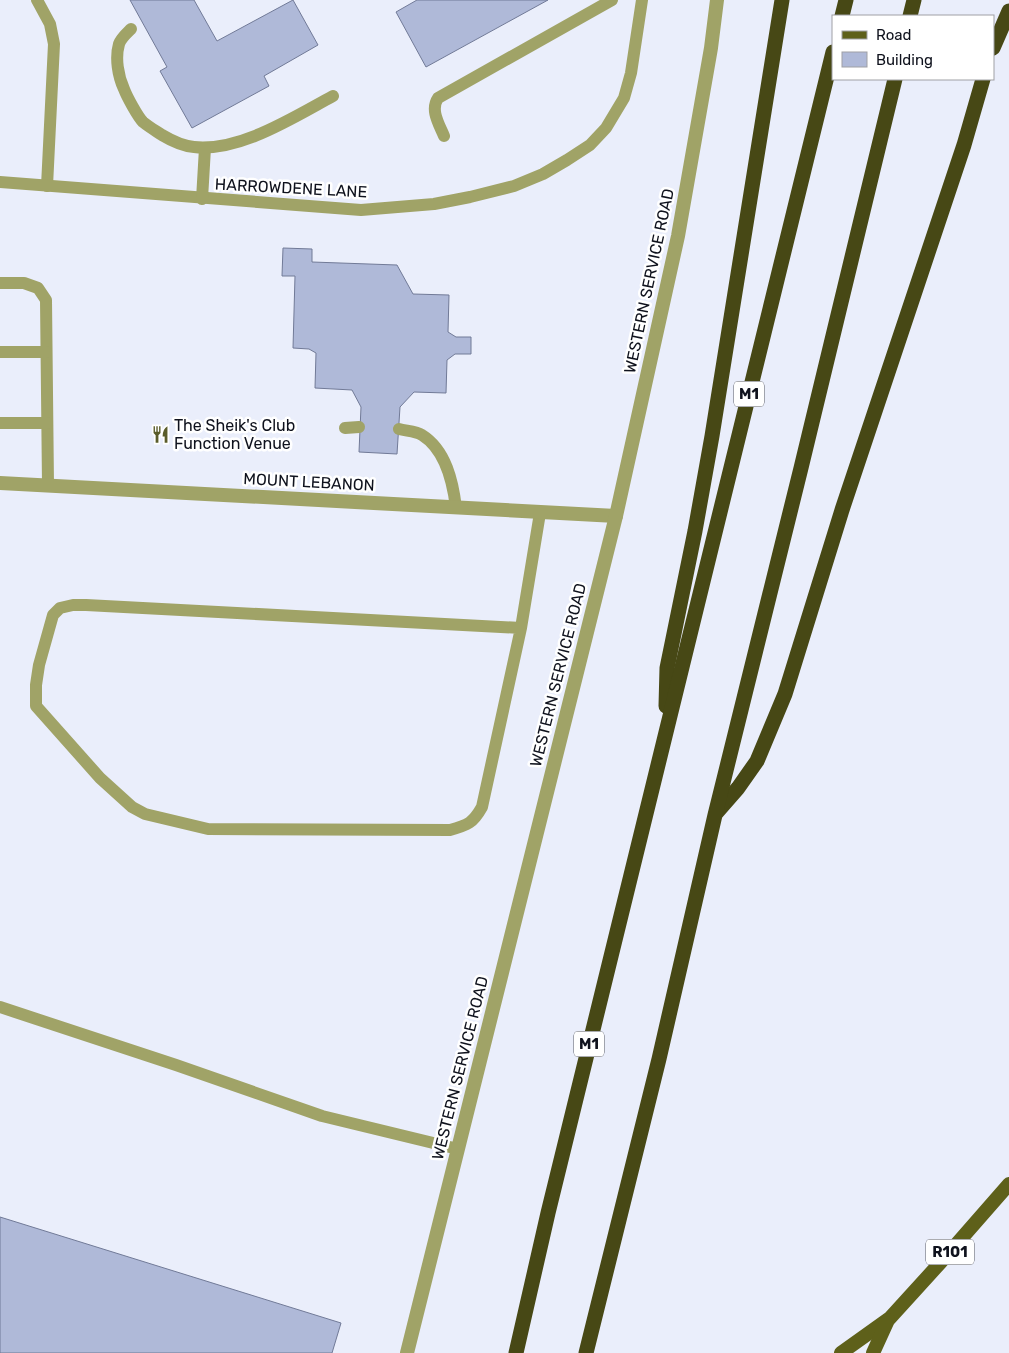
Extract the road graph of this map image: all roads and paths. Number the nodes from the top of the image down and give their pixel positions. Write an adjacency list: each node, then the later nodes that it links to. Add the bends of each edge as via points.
1 (37, 0): 20 (lane, via 50,24 54,44)
2 (612, 0): 17 (lane, via 438,98 434,106)
3 (642, 0): 21 (lane, HARROWDENE LANE, via 632,73 624,98 606,128 590,145 543,174 514,186 470,197 434,204 361,210)
4 (716, 0): 34 (street, WESTERN SERVICE ROAD, via 711,48 678,236)
5 (782, 0): 36 (highway, via 710,445 666,668)
6 (846, 0): 9 (highway)
7 (914, 0): 10 (highway)
8 (1009, 12): 12 (highway)
9 (842, 15)
10 (910, 15)
11 (131, 29): 18 (lane, via 119,45 118,73 142,121 171,140)
12 (994, 46)
13 (832, 56): 36 (highway, M1)
14 (895, 80): 37 (highway)
15 (983, 80): 37 (highway, via 785,694 757,761)
16 (333, 96): 18 (lane, via 265,132 238,142)
17 (444, 136)
18 (205, 148): 21 (lane)
19 (0, 182): 20 (lane, HARROWDENE LANE)
20 (47, 186): 21 (lane, HARROWDENE LANE)
21 (202, 199)
22 (0, 284): 24 (lane, via 24,283 38,288 46,300)
23 (0, 352): 24 (lane)
24 (46, 352): 26 (lane)
25 (0, 423): 26 (lane)
26 (47, 423): 31 (lane)
27 (359, 427): 28 (lane)
28 (345, 428)
29 (399, 429): 32 (lane, via 420,434 432,444 445,463)
30 (0, 482): 31 (street, MOUNT LEBANON)
31 (48, 485): 32 (street, MOUNT LEBANON)
32 (456, 508): 33 (street, MOUNT LEBANON)
33 (540, 512): 34 (street, MOUNT LEBANON); 35 (lane)
34 (616, 516): 39 (street, WESTERN SERVICE ROAD)
35 (521, 628): 35 (lane, via 482,807 467,825 450,830 208,829 145,814 132,807 100,778 36,706 39,665 53,615 60,608 73,605)
36 (665, 735): 43 (highway, M1)
37 (715, 815): 44 (highway)
38 (0, 1007): 39 (lane, via 322,1116)
39 (458, 1149): 42 (street, WESTERN SERVICE ROAD)
40 (1009, 1184): 41 (main road, R101)
41 (890, 1318): 45 (main road, R101); 46 (main road, R101)
42 (407, 1353)
43 (516, 1353)
44 (586, 1353)
45 (841, 1353)
46 (873, 1353)

